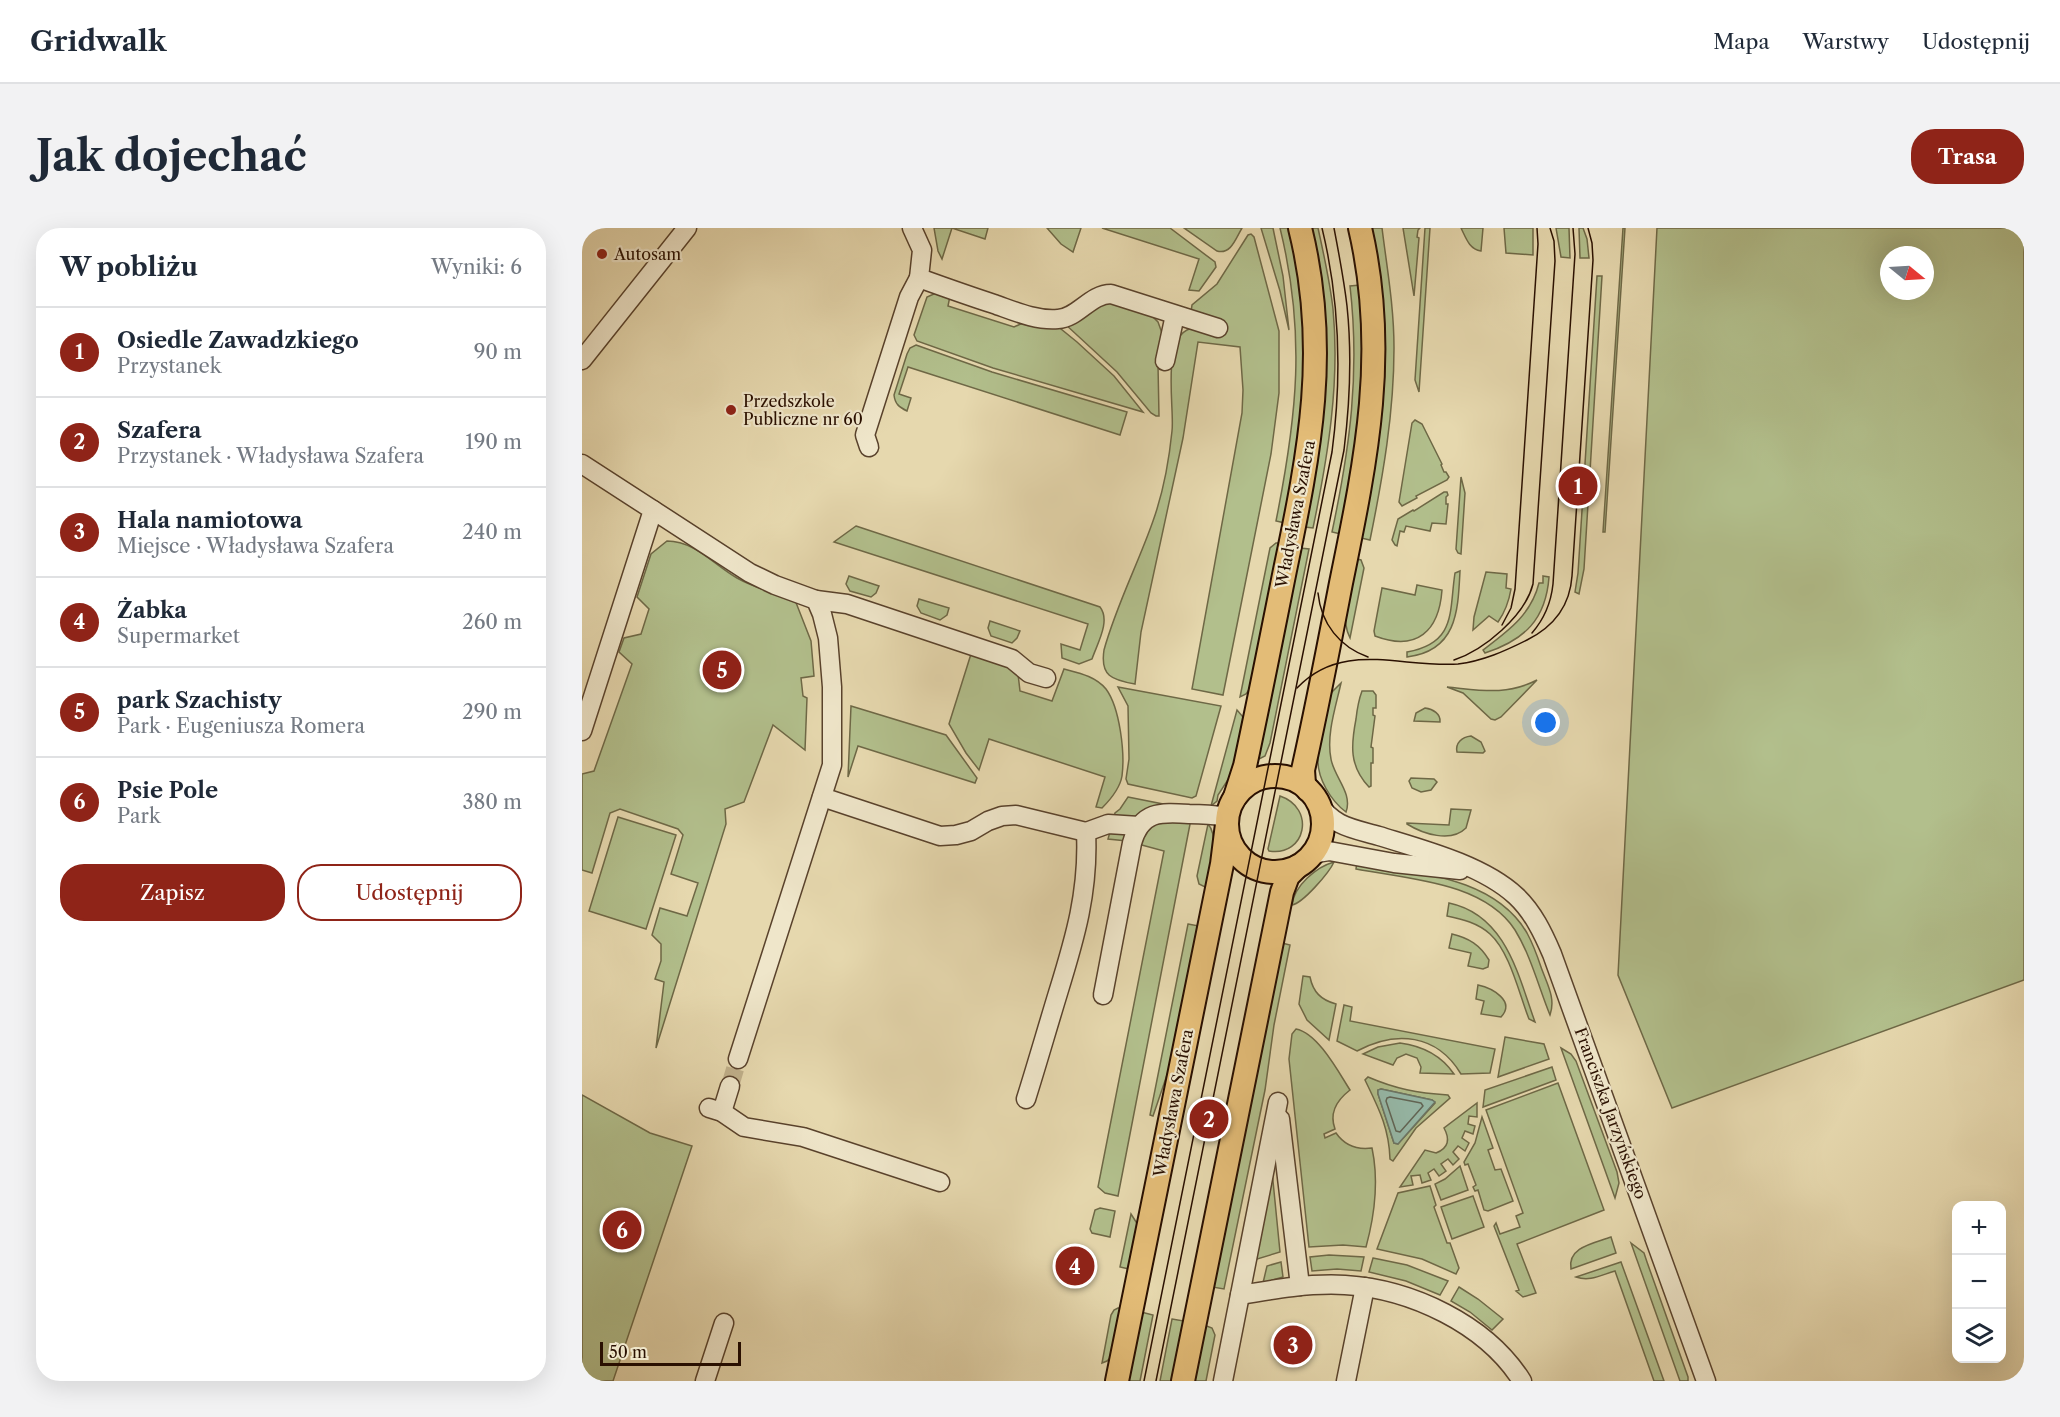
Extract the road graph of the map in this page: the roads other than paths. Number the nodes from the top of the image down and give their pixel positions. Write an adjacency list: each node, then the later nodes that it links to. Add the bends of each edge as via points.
1 (687, 228): 8 (street)
2 (912, 228): 5 (street, via 922,250)
3 (1300, 228): 18 (main road, Władysława Szafera, via 1315,324 1312,424 1245,766)
4 (1360, 228): 16 (main road, via 1373,317 1372,410 1363,477 1303,770 1304,783)
5 (919, 279): 6 (street, via 1044,319 1071,316 1104,294); 10 (street, via 909,297 865,435)
6 (1175, 315): 7 (street); 9 (street)
7 (1218, 328)
8 (582, 360)
9 (1165, 361)
10 (869, 447)
11 (582, 464): 12 (street)
12 (653, 510): 13 (street, via 756,576); 15 (street)
13 (816, 600): 14 (street, via 847,604 1012,659 1029,673); 17 (street, via 828,638 832,687 832,765)
14 (1046, 678)
15 (582, 732)
16 (1312, 796): 18 (main road, via 1291,780 1267,777 1248,785); 21 (main road, via 1322,818 1322,830 1317,846); 22 (street, Franciszka Jarzyńskiego, via 1327,816 1340,824 1428,851)
17 (822, 797): 20 (street, via 940,836 971,831 1002,816 1016,815); 24 (street)
18 (1230, 813): 19 (street, via 1163,812); 21 (main road, via 1232,847 1249,865 1275,872); 33 (main road, Władysława Szafera)
19 (1139, 826): 20 (street, via 1108,824); 23 (street, via 1132,843)
20 (1086, 832): 26 (street, via 1085,888 1077,929)
21 (1302, 863): 22 (street, Franciszka Jarzyńskiego, via 1317,853 1329,851 1394,863); 34 (main road, via 1288,876 1282,892)
22 (1477, 871): 38 (street, Franciszka Jarzyńskiego, via 1516,895 1548,943)
23 (1104, 995)
24 (738, 1059)
25 (730, 1086): 27 (street, via 716,1110 744,1127 803,1137)
26 (1026, 1099)
27 (940, 1182)
28 (1300, 1286): 29 (street); 30 (street); 30 (street, via 1278,1102)
29 (1365, 1287): 36 (street); 37 (street, via 1404,1296 1458,1321 1491,1346)
30 (1240, 1295): 35 (street)
31 (724, 1323): 32 (street)
32 (705, 1381)
33 (1117, 1381)
34 (1183, 1381)
35 (1223, 1381)
36 (1347, 1381)
37 (1522, 1381)
38 (1706, 1381)

